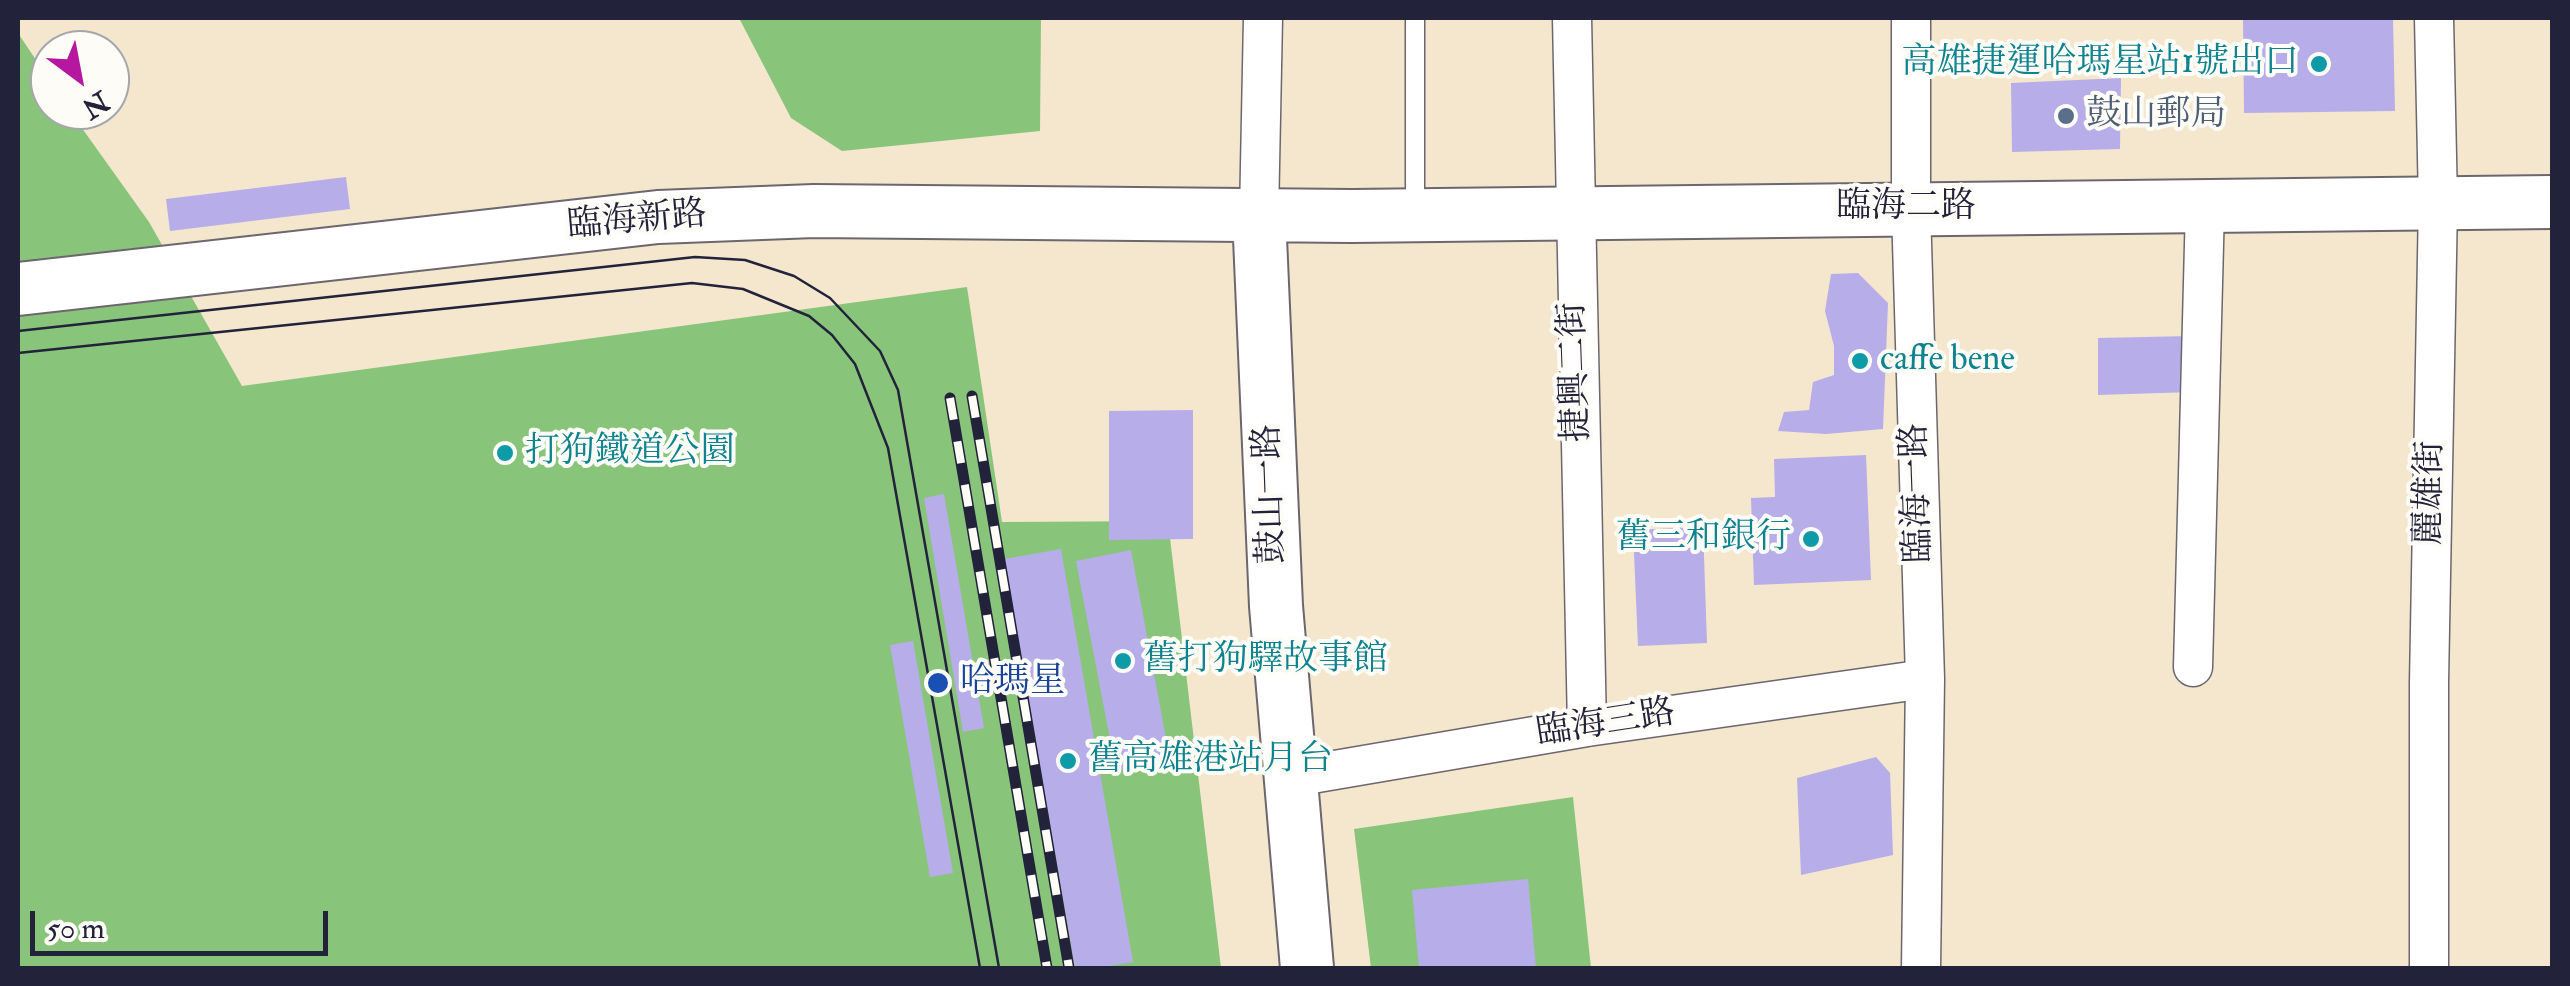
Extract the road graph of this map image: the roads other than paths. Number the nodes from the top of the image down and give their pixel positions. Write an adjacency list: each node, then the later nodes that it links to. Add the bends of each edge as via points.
1 (1264, 18): 12 (street, 鼓山一路)
2 (1414, 18): 11 (lane)
3 (1572, 18): 10 (street, 捷興二街)
4 (1911, 18): 9 (street, 臨海一路)
5 (2434, 18): 7 (street, 麗雄街)
6 (2552, 202): 7 (street, 臨海二路)
7 (2438, 204): 8 (street, 臨海二路); 20 (street, 麗雄街)
8 (2204, 206): 9 (street, 臨海二路); 14 (street)
9 (1911, 209): 10 (street, 臨海二路); 15 (street, 臨海一路)
10 (1573, 213): 11 (street, 臨海二路); 16 (street, 捷興二街)
11 (1415, 214): 12 (street, 臨海二路)
12 (1259, 216): 13 (street, 臨海新路, via 854,211 658,218); 17 (street, 鼓山一路)
13 (18, 289)
14 (2193, 667)
15 (1925, 679): 16 (street, 臨海三路); 19 (street, 臨海一路)
16 (1587, 727): 17 (street, 臨海三路)
17 (1288, 778): 18 (street, 鼓山一路)
18 (1307, 968)
19 (1922, 968)
20 (2429, 968)

